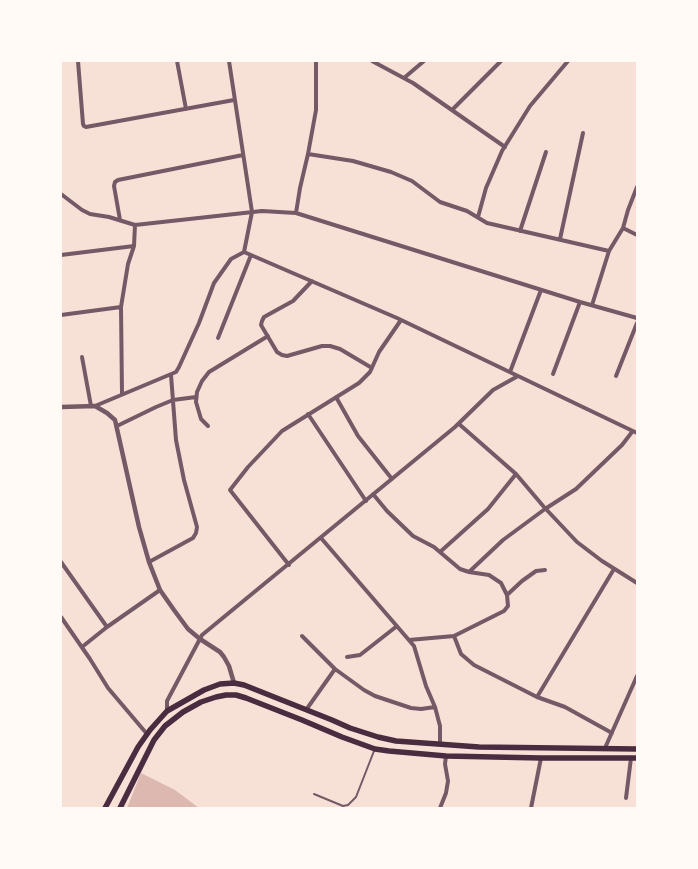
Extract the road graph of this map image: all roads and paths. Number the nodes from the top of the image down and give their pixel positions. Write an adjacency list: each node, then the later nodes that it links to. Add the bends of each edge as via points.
1 (78, 61): 11 (street, via 86,127)
2 (177, 61): 11 (street)
3 (228, 61): 10 (street)
4 (316, 61): 16 (street, via 316,110)
5 (372, 61): 9 (street)
6 (424, 61): 9 (street)
7 (501, 61): 12 (street)
8 (568, 61): 14 (street, via 530,106)
9 (404, 78): 12 (street)
10 (234, 100): 11 (street); 17 (street)
11 (186, 109)
12 (452, 110): 14 (street)
13 (583, 133): 28 (street)
14 (505, 147): 22 (street, via 486,188)
15 (546, 152): 26 (street)
16 (308, 154): 21 (street); 22 (street, via 353,161 390,172 412,182 440,202)
17 (243, 155): 20 (street); 23 (street, via 118,180 114,186)
18 (637, 187): 25 (street)
19 (61, 194): 23 (street, via 90,214)
20 (252, 212): 21 (street); 24 (street); 31 (street)
21 (296, 213): 35 (street)
22 (478, 217): 26 (street, via 487,223)
23 (120, 220): 24 (street)
24 (135, 225): 29 (street)
25 (622, 228): 27 (street); 30 (street)
26 (520, 231): 28 (street)
27 (637, 235)
28 (560, 239): 30 (street)
29 (134, 246): 32 (street); 38 (street)
30 (609, 251): 37 (street)
31 (244, 252): 33 (street); 49 (street, via 231,259 214,283 179,367)
32 (61, 255)
33 (251, 255): 34 (street); 44 (street)
34 (312, 281): 41 (street); 43 (street, via 294,301 264,317 262,324)
35 (541, 290): 36 (street); 47 (street)
36 (580, 302): 37 (street); 48 (street)
37 (592, 305): 40 (street)
38 (120, 307): 39 (street); 52 (street)
39 (61, 315)
40 (637, 318)
41 (400, 320): 46 (street); 47 (street)
42 (637, 323): 51 (street)
43 (268, 336): 46 (street, via 282,355 330,346); 53 (street, via 209,372)
44 (218, 338)
45 (82, 357): 56 (street)
46 (372, 368): 54 (street, via 359,383)
47 (510, 372): 50 (street)
48 (553, 374)
49 (171, 375): 52 (street); 55 (street)
50 (518, 376): 59 (street, via 493,390); 62 (street)
51 (616, 376)
52 (122, 394): 56 (street)
53 (196, 397): 55 (street); 61 (street, via 201,419)
54 (336, 397): 58 (street); 64 (street, via 358,436)
55 (173, 400): 60 (street); 71 (street, via 176,440 197,527 192,538)
56 (93, 406): 57 (street); 60 (street, via 112,416)
57 (61, 407)
58 (308, 414): 66 (street); 72 (street, via 282,431 230,490)
59 (459, 424): 63 (street); 64 (street)
60 (117, 426): 71 (street)
61 (208, 426)
62 (635, 433): 67 (street, via 576,489)
63 (516, 474): 67 (street); 69 (street, via 488,509)
64 (392, 479): 65 (street)
65 (373, 494): 66 (street); 69 (street, via 413,536)
66 (366, 501): 68 (street)
67 (545, 508): 73 (street, via 577,542); 75 (street, via 503,540)
68 (321, 538): 72 (street); 80 (street)
69 (440, 552): 75 (street, via 460,569)
70 (61, 562): 81 (street)
71 (149, 562): 77 (street)
72 (288, 565): 84 (street)
73 (614, 569): 76 (street); 91 (street)
74 (545, 570): 78 (street, via 522,581)
75 (469, 572): 78 (street, via 489,574 501,584)
76 (637, 583)
77 (160, 590): 81 (street); 84 (street)
78 (507, 595): 83 (street, via 508,606 504,611)
79 (61, 617): 86 (street)
80 (397, 626): 85 (street); 87 (street, via 360,655)
81 (107, 627): 86 (street)
82 (302, 636): 88 (street)
83 (454, 636): 85 (street); 91 (street, via 461,654 474,665)
84 (200, 639): 90 (street, via 224,657); 94 (street, via 167,702)
85 (409, 640): 92 (street)
86 (82, 647): 96 (street, via 108,688)
87 (347, 657)
88 (335, 669): 92 (street, via 375,696 411,708); 93 (street)
89 (637, 676): 95 (street)
90 (234, 683): 93 (highway); 94 (highway, via 204,690)
91 (537, 697): 95 (street, via 565,707)
92 (435, 707): 97 (street)
93 (306, 710): 97 (highway, via 378,737)
94 (167, 711): 96 (highway)
95 (612, 733): 98 (street)
96 (147, 734): 106 (highway)
97 (440, 744): 98 (highway)
98 (605, 748): 99 (highway)
99 (637, 748)
100 (375, 749): 101 (highway); 104 (lane, via 353,802 343,806); 107 (highway, via 246,698 236,695 216,697 183,712 165,726 154,740)
101 (446, 756): 102 (highway); 108 (street, via 448,781)
102 (541, 758): 103 (highway); 109 (street)
103 (634, 758): 105 (street)
104 (314, 794)
105 (626, 798)
106 (105, 808)
107 (120, 808)
108 (440, 808)
109 (532, 808)

